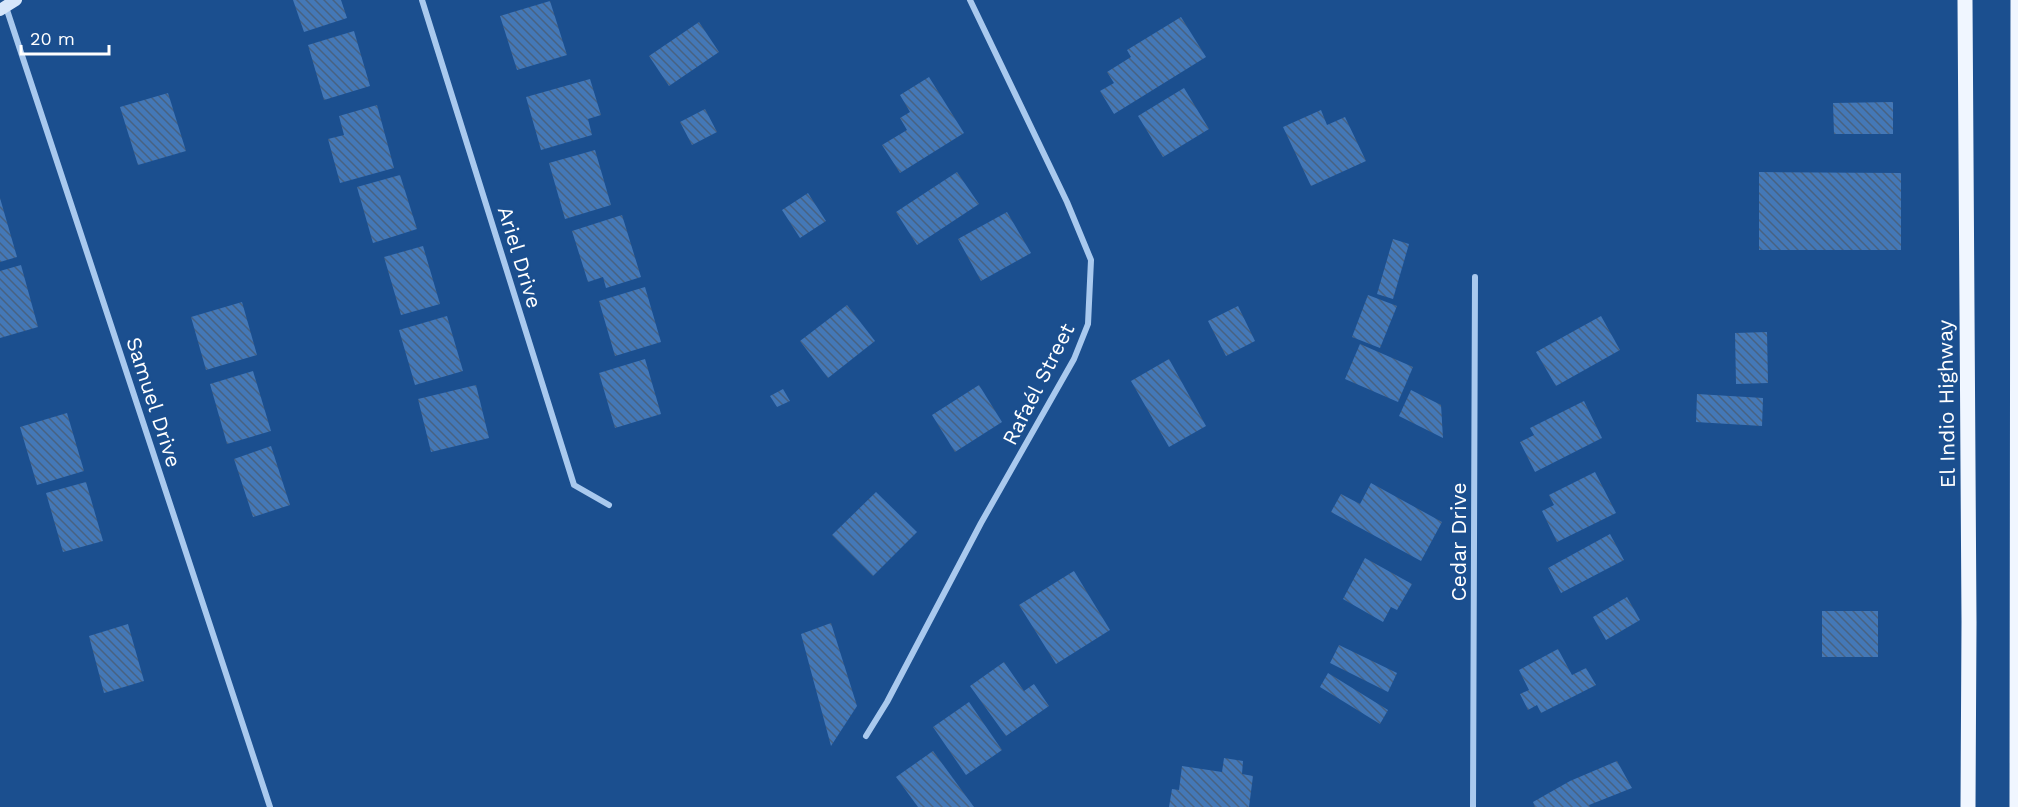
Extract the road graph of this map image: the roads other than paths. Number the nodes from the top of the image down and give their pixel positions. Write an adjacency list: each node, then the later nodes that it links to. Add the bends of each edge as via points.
1 (422, 0): 7 (street, Ariel Drive, via 574,485)
2 (970, 0): 8 (street, Rafaél Street, via 1067,202 1090,260 1088,324 1074,359)
3 (1965, 0): 11 (main road, El Indio Highway)
4 (2018, 0): 12 (main road)
5 (7, 6): 9 (street, Samuel Drive)
6 (1476, 277): 10 (street, Cedar Drive)
7 (609, 505)
8 (866, 736)
9 (270, 807)
10 (1473, 807)
11 (1968, 807)
12 (2017, 807)

